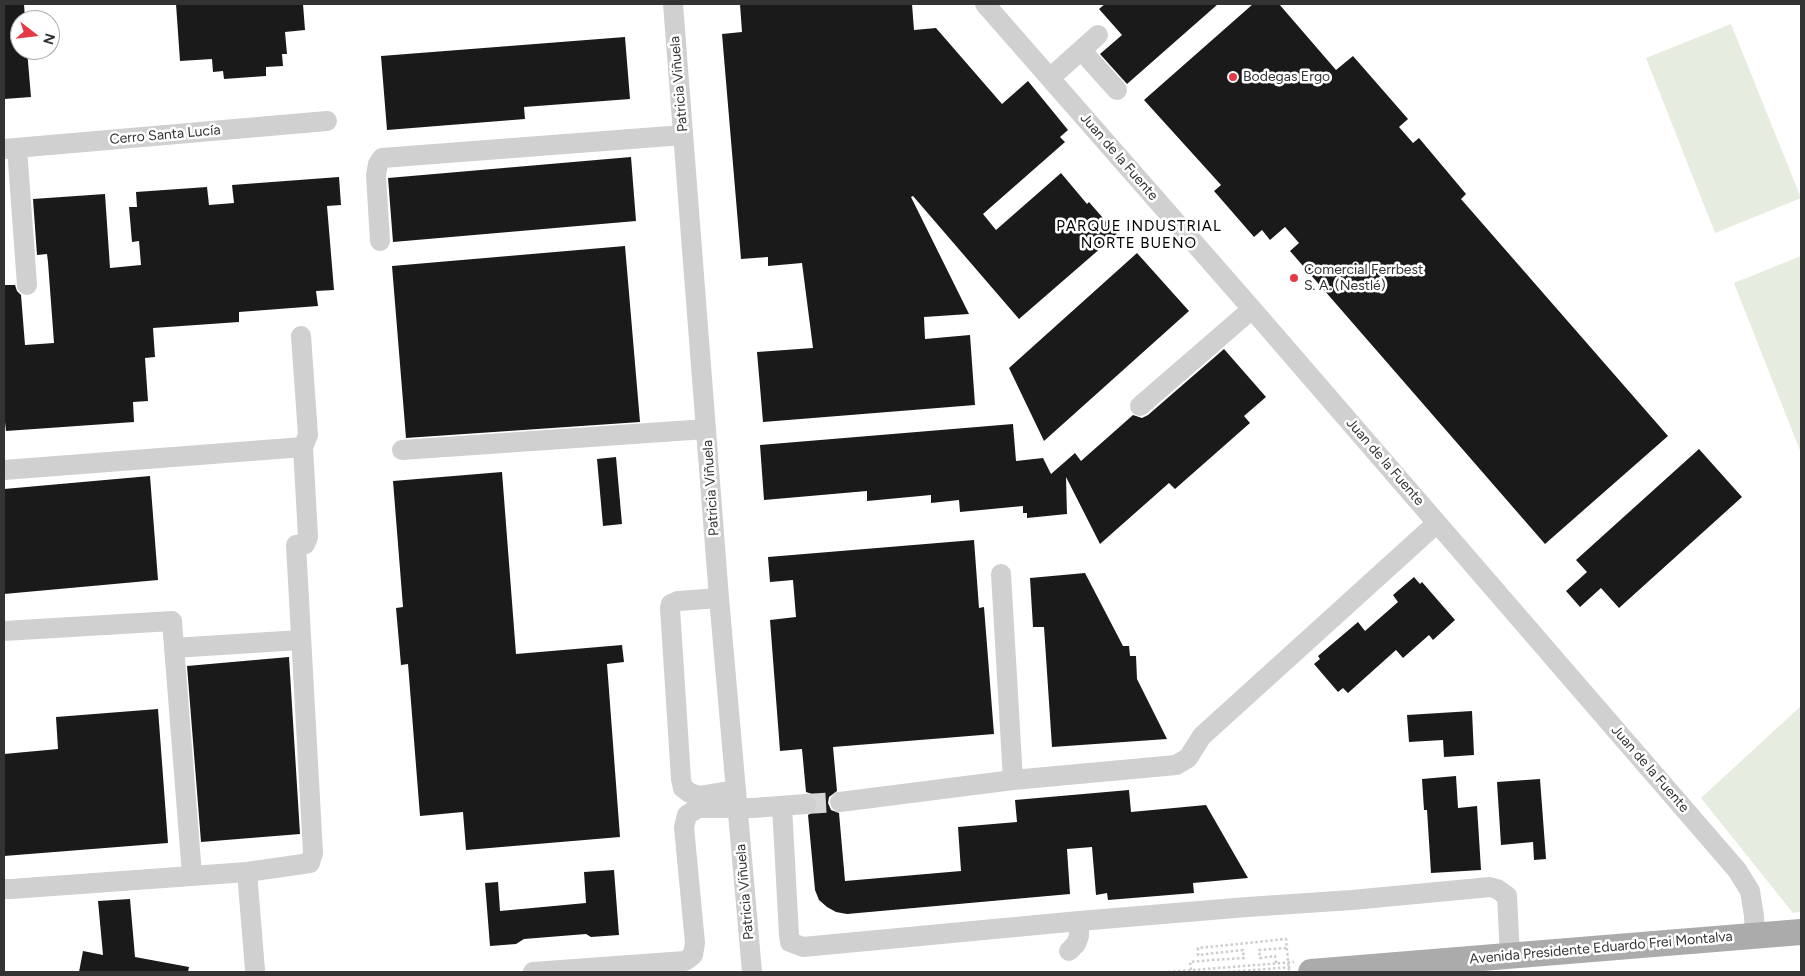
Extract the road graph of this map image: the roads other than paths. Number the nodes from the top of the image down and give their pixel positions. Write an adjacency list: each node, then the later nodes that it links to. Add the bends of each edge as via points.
1 (672, 4): 8 (street, Patricia Viñuela)
2 (985, 4): 5 (street, Juan de la Fuente)
3 (1098, 35): 4 (street)
4 (1081, 50): 5 (street); 6 (street)
5 (1050, 78): 12 (street, Juan de la Fuente)
6 (1117, 90)
7 (327, 120): 9 (street, Cerro Santa Lucía)
8 (684, 135): 10 (street, via 382,158 376,174); 15 (street, Patricia Viñuela)
9 (10, 149): 11 (street)
10 (380, 241)
11 (27, 285)
12 (1252, 308): 14 (street); 19 (street, Juan de la Fuente)
13 (300, 336): 16 (street, via 308,435)
14 (1140, 406)
15 (706, 429): 17 (street); 21 (street, Patricia Viñuela)
16 (303, 447): 18 (street); 23 (street, via 308,536 305,544 296,545)
17 (402, 450)
18 (4, 470)
19 (1437, 523): 25 (street, via 1202,736 1188,758 1176,765); 35 (street, Juan de la Fuente, via 1737,870 1750,891)
20 (1001, 574): 25 (street)
21 (719, 598): 26 (street, Patricia Viñuela); 26 (street, via 678,601 670,608 680,779 682,788 690,794)
22 (4, 631): 24 (street, via 172,621)
23 (300, 640): 24 (street); 30 (street, via 310,863)
24 (174, 648): 31 (street)
25 (1013, 780): 27 (street)
26 (736, 798): 29 (street, via 754,808); 39 (street, via 698,808 688,815 684,827 695,943 693,955 685,961); 40 (street, Patricia Viñuela)
27 (840, 802)
28 (806, 804): 29 (street)
29 (782, 806): 33 (street, via 789,935 790,942 796,945)
30 (247, 872): 31 (street); 38 (street)
31 (192, 875): 32 (street)
32 (9, 894)
33 (1080, 921): 36 (street, via 1079,936); 37 (street, via 1490,887 1498,888 1506,896)
34 (1801, 932): 35 (main road, Avenida Presidente Eduardo Frei Montalva)
35 (1755, 936): 37 (main road, Avenida Presidente Eduardo Frei Montalva)
36 (1069, 951)
37 (1510, 956): 41 (main road, Avenida Presidente Eduardo Frei Montalva)
38 (255, 970)
39 (533, 972)
40 (752, 972)
41 (1311, 972)

